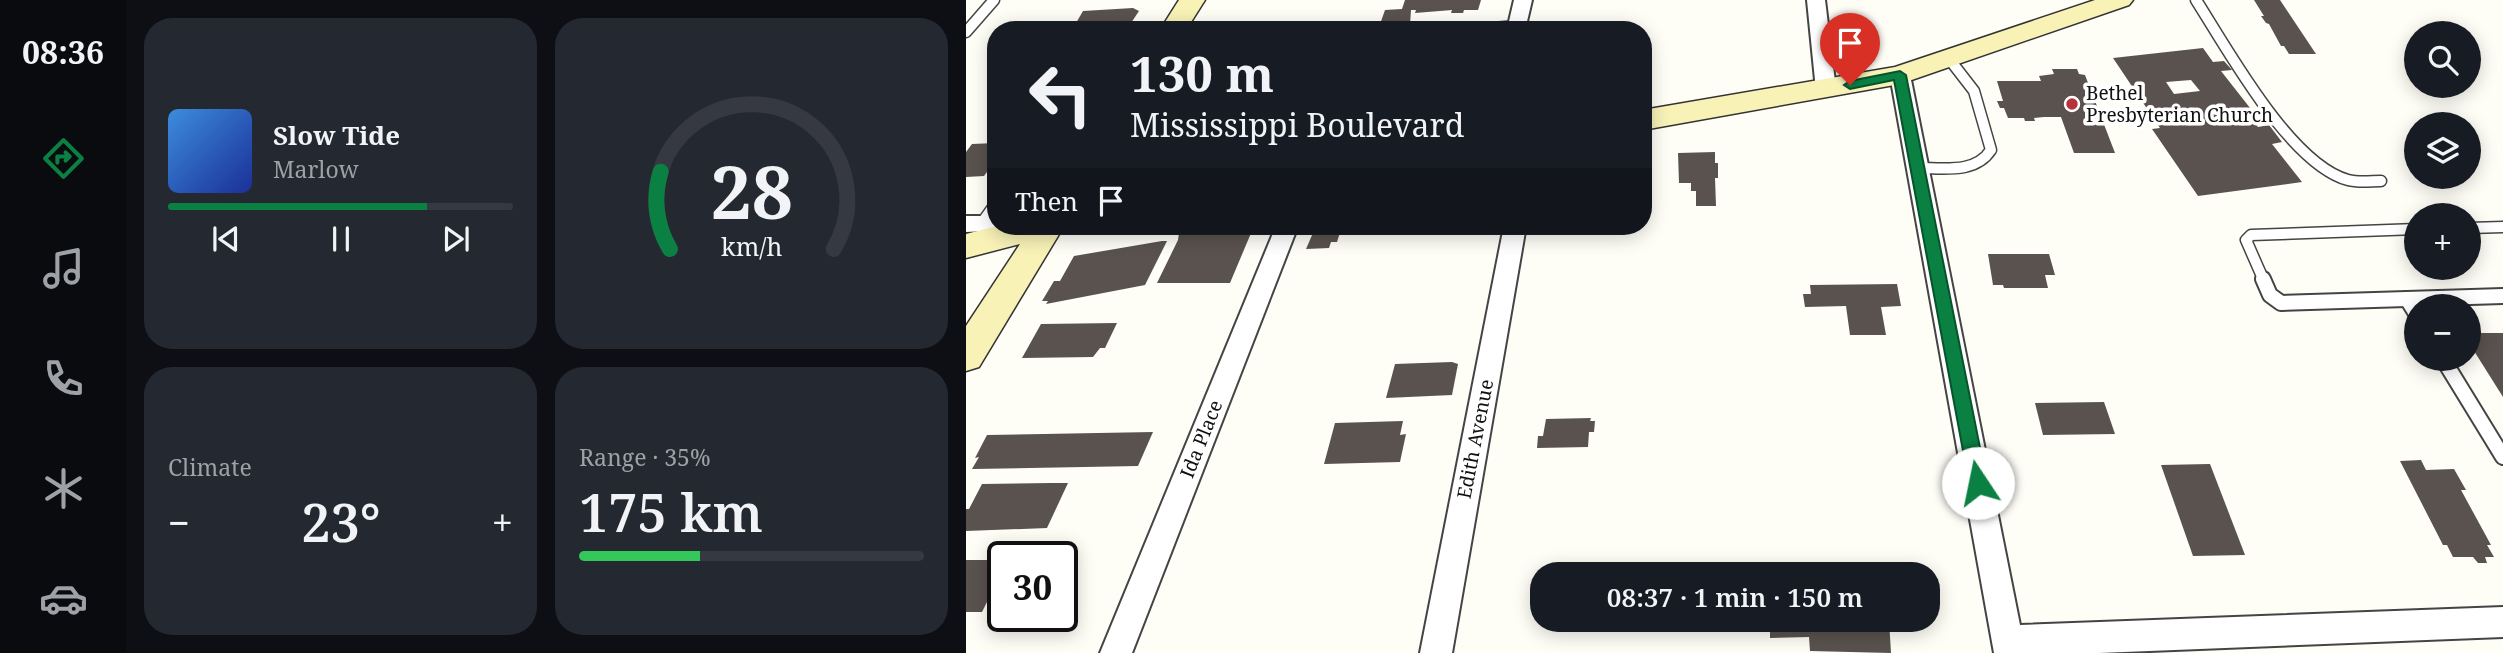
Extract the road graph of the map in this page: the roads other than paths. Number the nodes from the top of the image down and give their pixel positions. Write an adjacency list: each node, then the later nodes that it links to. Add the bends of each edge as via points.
1 (994, 0): 9 (lane)
2 (1192, 0): 7 (main road)
3 (1523, 0): 8 (street)
4 (1816, 0): 12 (street)
5 (2120, 0): 10 (main road)
6 (2196, 0): 15 (lane, via 2269,111 2313,162 2346,180)
7 (1179, 21)
8 (1518, 21)
9 (966, 32)
10 (1951, 60): 11 (main road); 14 (lane, via 1975,90 1991,150 1987,160 1975,166)
11 (1900, 75): 12 (main road); 14 (street)
12 (1826, 90): 13 (main road)
13 (1652, 119)
14 (1918, 168): 29 (street)
15 (2381, 181)
16 (2503, 227): 17 (lane)
17 (2481, 228)
18 (2404, 229): 24 (lane, via 2251,235 2246,240 2270,295 2281,303)
19 (1042, 235): 25 (main road)
20 (1283, 235): 30 (street, Ida Place)
21 (1514, 235): 31 (street, Edith Avenue)
22 (2503, 296): 23 (lane)
23 (2481, 297)
24 (2404, 299)
25 (966, 356)
26 (2451, 371): 27 (lane)
27 (2503, 457)
28 (2503, 622): 29 (street)
29 (2009, 647)
30 (1116, 653)
31 (1436, 653)

